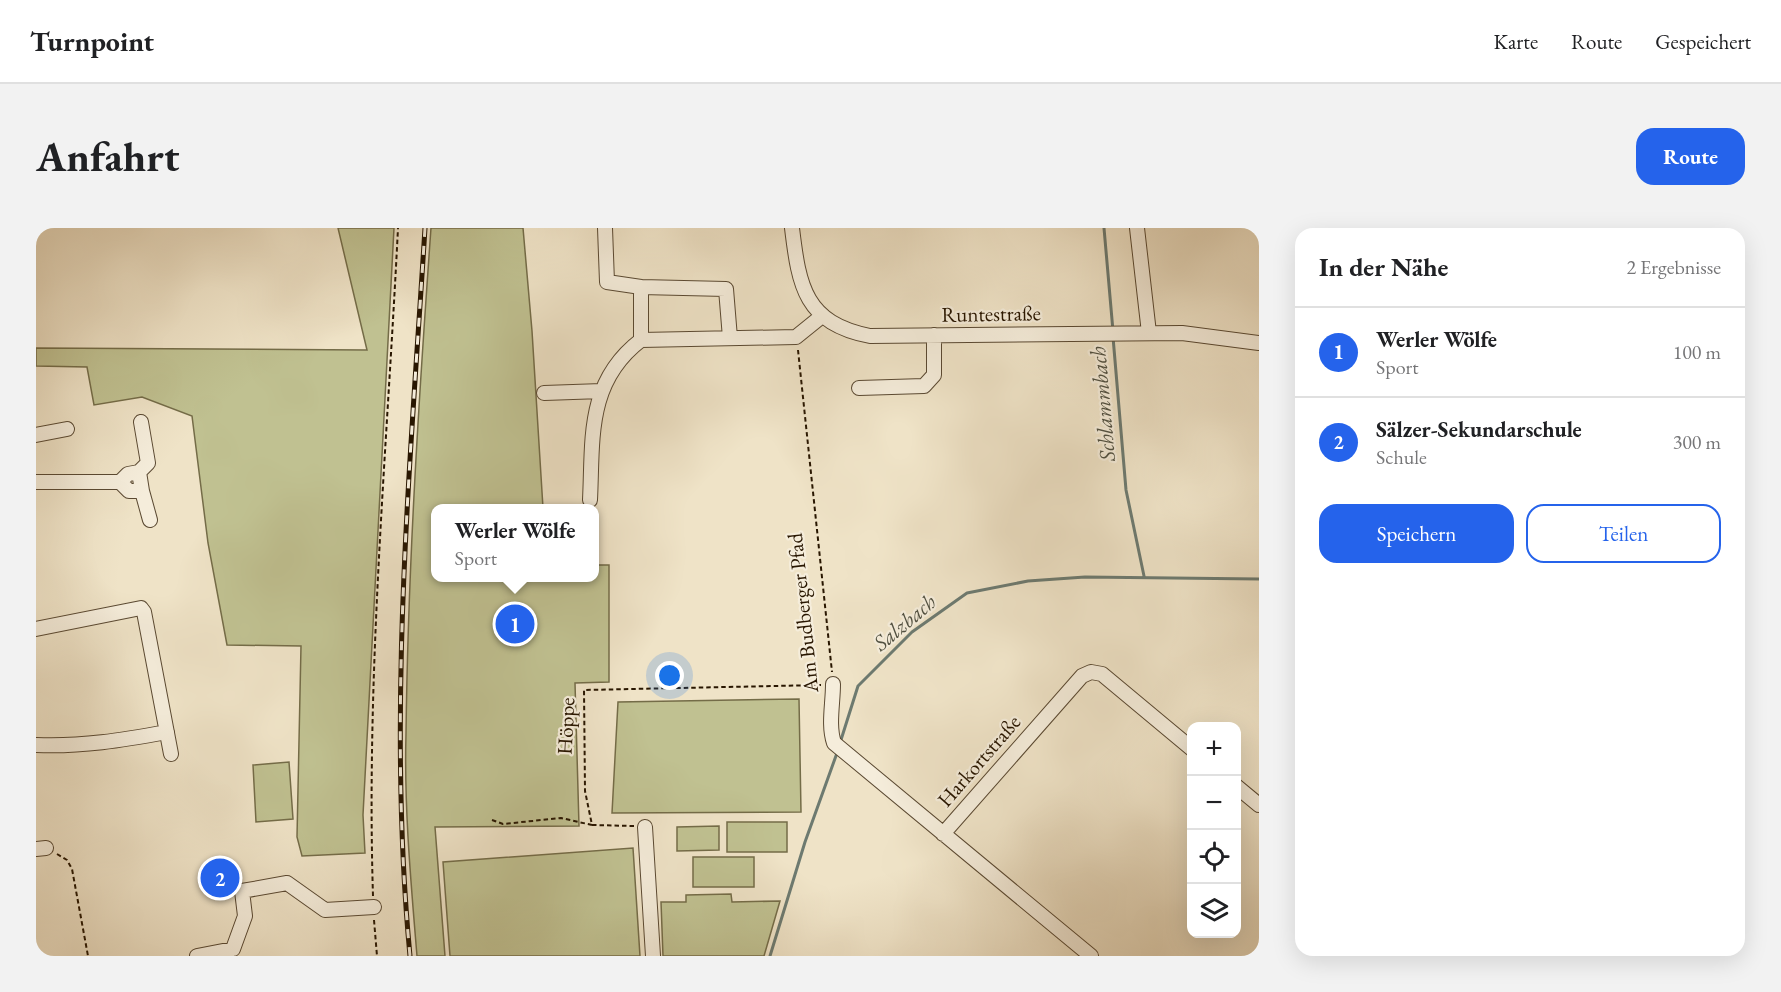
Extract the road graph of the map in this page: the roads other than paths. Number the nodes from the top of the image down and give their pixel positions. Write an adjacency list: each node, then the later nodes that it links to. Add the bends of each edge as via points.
1 (605, 228): 4 (street, via 608,282)
2 (792, 228): 5 (street, Runtestraße, via 800,282)
3 (1137, 228): 6 (street)
4 (641, 287): 8 (street, via 726,289); 9 (street)
5 (822, 316): 7 (street, Runtestraße, via 835,326 870,336); 8 (street, via 796,337)
6 (1149, 333): 7 (street, Runtestraße); 10 (street, Runtestraße)
7 (934, 335): 11 (street, via 934,370 924,386)
8 (730, 338): 9 (street)
9 (641, 340): 12 (street, via 609,374)
10 (1259, 343)
11 (859, 388)
12 (602, 391): 13 (street); 22 (street, via 595,411)
13 (544, 393)
14 (141, 422): 17 (street, via 148,463)
15 (67, 429): 16 (street)
16 (36, 435)
17 (139, 472): 20 (street, via 128,474); 21 (street)
18 (36, 477): 19 (street)
19 (36, 482): 20 (street)
20 (120, 482): 21 (street, via 129,491)
21 (142, 490): 23 (street)
22 (590, 500)
23 (150, 520)
24 (36, 629): 26 (street, via 141,608)
25 (833, 684): 33 (street, Am Budberger Pfad, via 830,731 834,743)
26 (167, 732): 27 (street, via 77,746); 29 (street)
27 (36, 745)
28 (1187, 746): 33 (street, Harkortstraße, via 1102,674 1091,672 1082,676)
29 (171, 754)
30 (1241, 790): 31 (street)
31 (1259, 805)
32 (645, 826): 36 (street)
33 (943, 834): 37 (street, Harkortstraße)
34 (374, 907): 35 (street, via 325,910 287,883 242,891 245,916 233,949)
35 (197, 956)
36 (653, 956)
37 (1090, 956)

